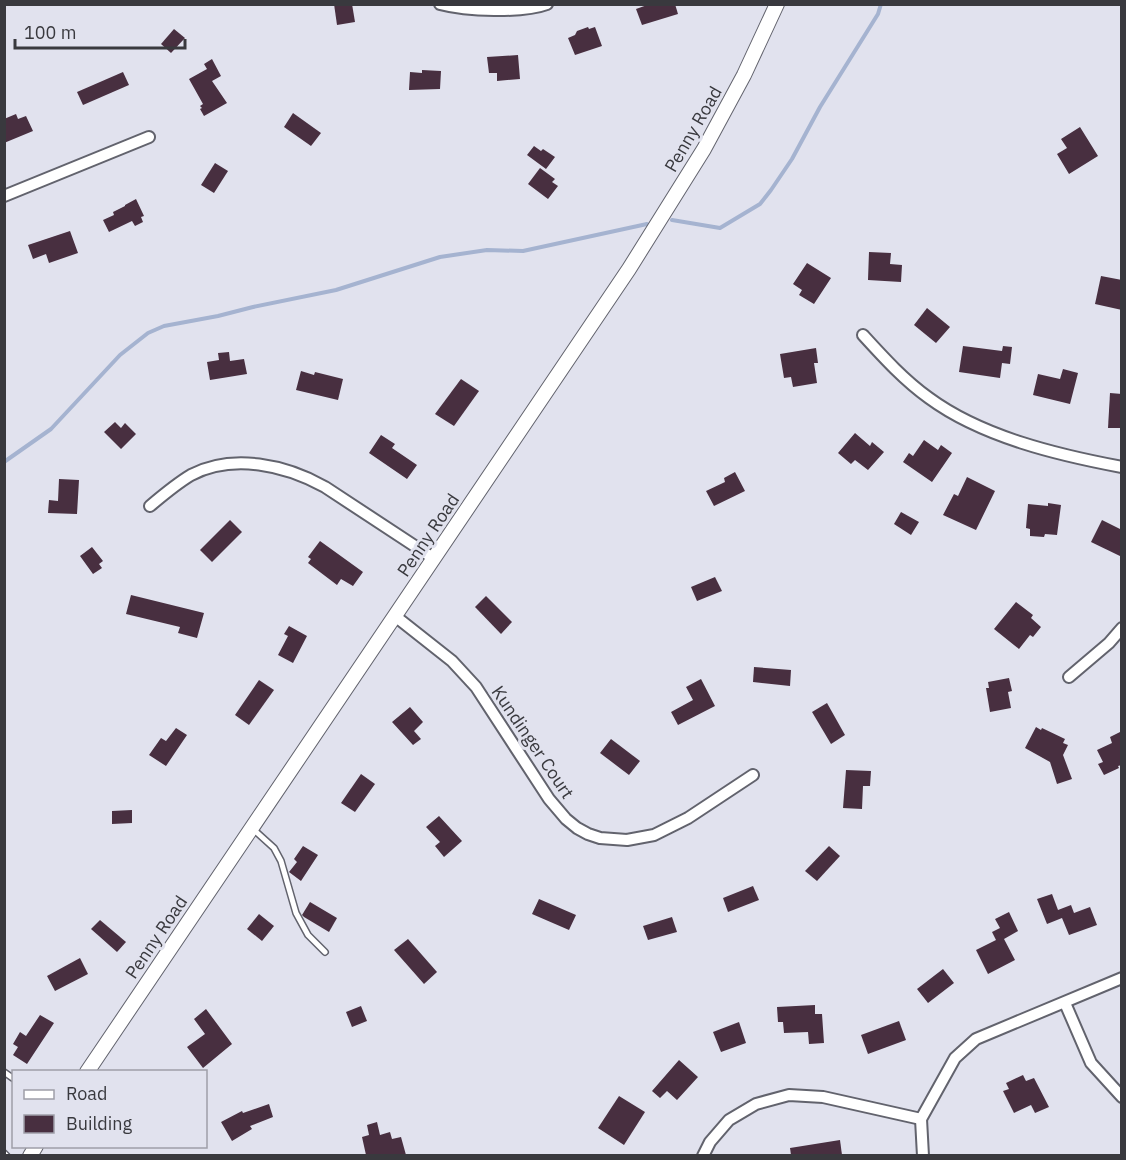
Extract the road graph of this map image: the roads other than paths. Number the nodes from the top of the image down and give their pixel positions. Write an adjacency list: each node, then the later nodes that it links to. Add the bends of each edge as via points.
1 (440, 4): 2 (street, via 488,9 538,8)
2 (548, 4)
3 (777, 4): 9 (street, Penny Road, via 719,121 659,222)
4 (149, 137): 5 (street)
5 (4, 196)
6 (863, 335): 7 (street, via 929,399 958,416 1047,450)
7 (1122, 467)
8 (150, 506): 9 (street, via 192,475 214,466 240,463 288,470 325,487)
9 (433, 558): 10 (street, Penny Road)
10 (395, 616): 13 (street, Kundinger Court, via 452,661 476,687 549,799 566,819 588,834 627,840 654,835 688,818); 14 (street, Penny Road)
11 (1122, 628): 12 (street)
12 (1069, 677)
13 (753, 775)
14 (252, 828): 15 (lane, via 274,848 296,913 308,935); 18 (street, Penny Road)
15 (325, 952)
16 (1122, 978): 17 (street)
17 (1065, 1003): 19 (street, via 1091,1063); 20 (street, via 976,1039 955,1058)
18 (88, 1070)
19 (1122, 1097)
20 (921, 1119): 21 (street, via 823,1097 789,1095 756,1104 729,1120); 22 (street)
21 (703, 1155)
22 (923, 1155)

